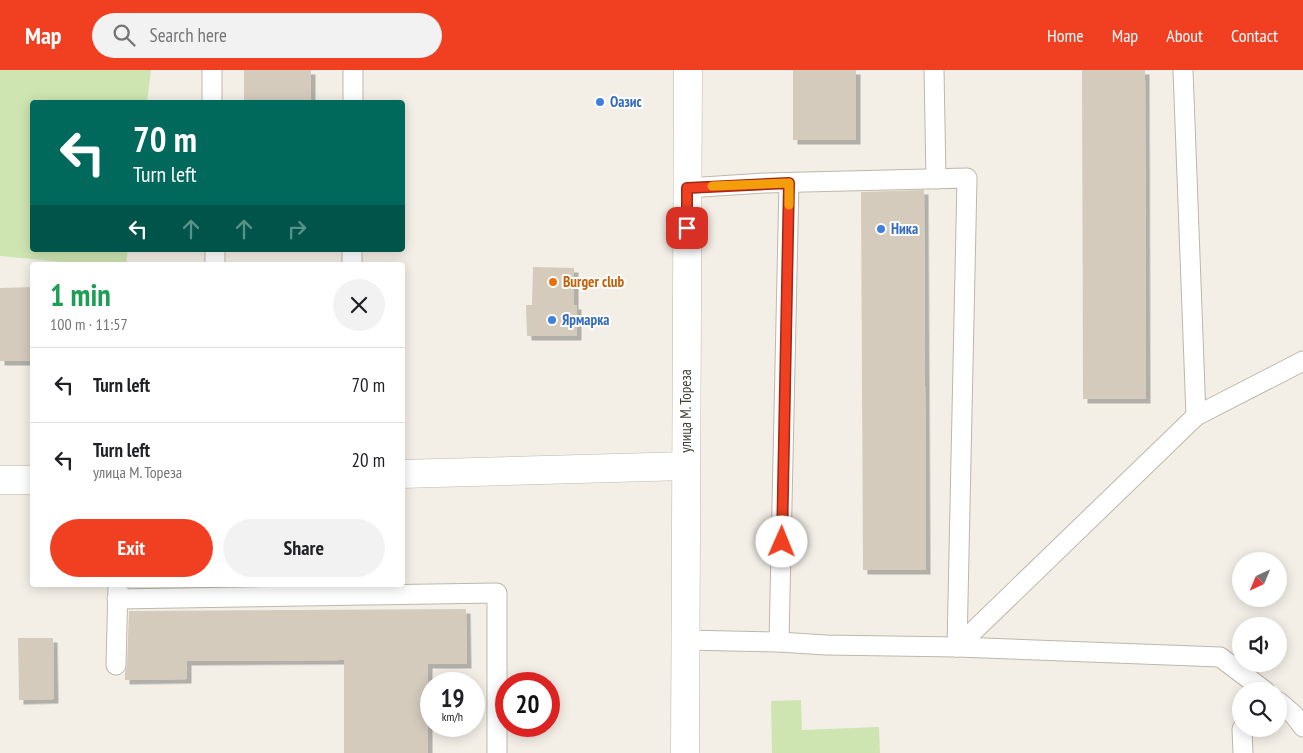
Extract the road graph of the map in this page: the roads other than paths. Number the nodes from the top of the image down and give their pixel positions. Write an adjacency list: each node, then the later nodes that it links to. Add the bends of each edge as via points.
1 (212, 70): 6 (lane)
2 (353, 70): 7 (lane)
3 (688, 70): 10 (street, улица М. Тореза)
4 (934, 70): 8 (lane)
5 (1183, 70): 12 (lane)
6 (212, 100)
7 (353, 100)
8 (936, 179): 9 (lane); 20 (lane, via 967,178)
9 (789, 183): 10 (lane); 19 (lane)
10 (687, 188): 13 (street, улица М. Тореза)
11 (1303, 362): 12 (lane)
12 (1196, 416): 20 (lane)
13 (686, 466): 14 (street); 18 (street, улица М. Тореза)
14 (405, 474)
15 (0, 480): 16 (street)
16 (30, 480)
17 (118, 592): 21 (lane); 26 (lane, via 497,593)
18 (686, 640): 19 (lane); 27 (street, улица М. Тореза)
19 (779, 642): 20 (lane)
20 (958, 646): 22 (lane, via 1220,657)
21 (116, 665)
22 (1242, 682)
23 (1287, 709): 24 (lane)
24 (1303, 727)
25 (1242, 737): 28 (lane)
26 (497, 753)
27 (685, 753)
28 (1243, 753)

